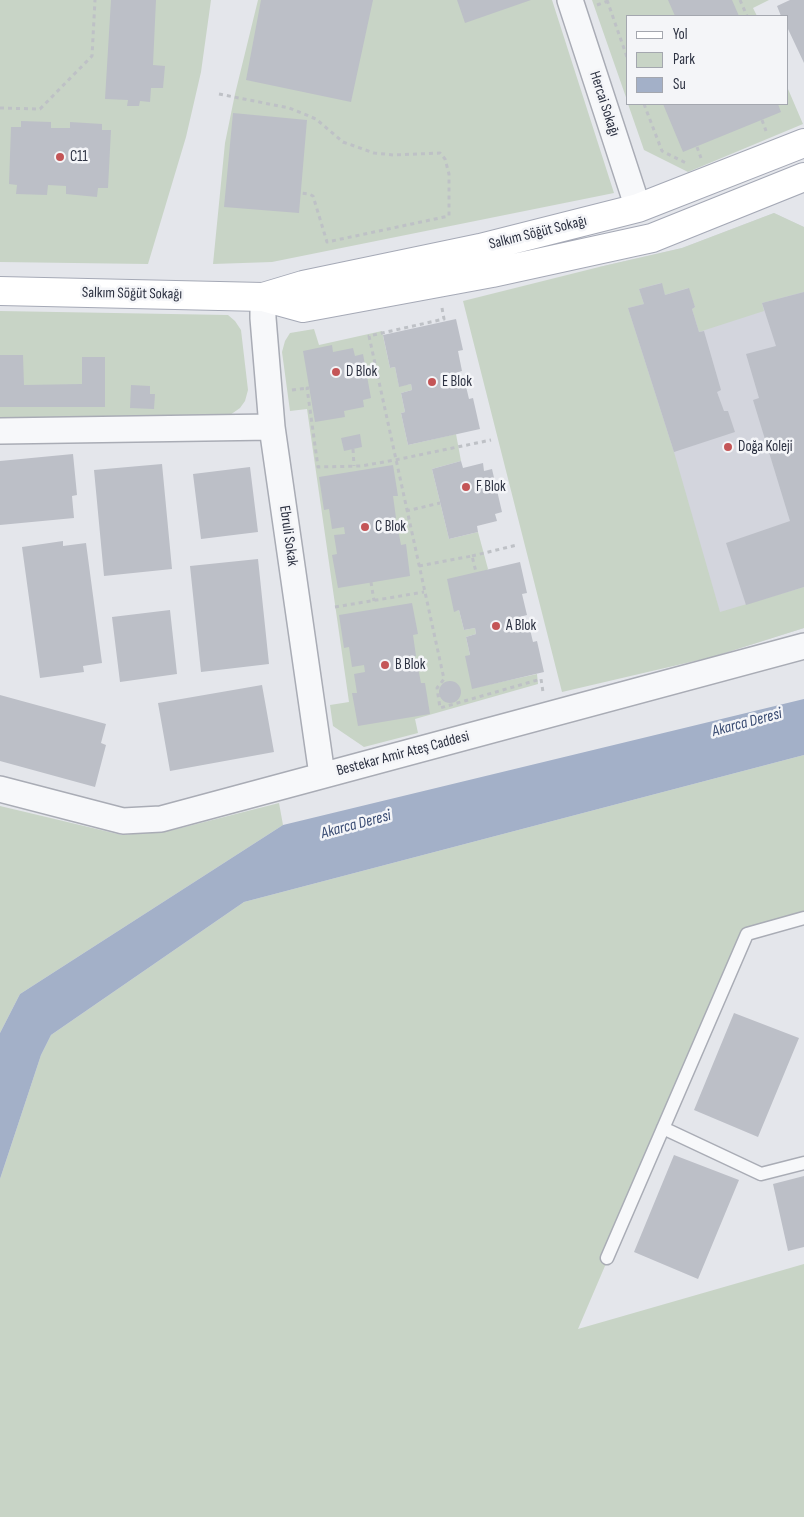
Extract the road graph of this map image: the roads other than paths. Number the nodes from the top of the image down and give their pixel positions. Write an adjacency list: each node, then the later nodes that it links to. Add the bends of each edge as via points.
1 (570, 0): 4 (street, Hercai Sokağı)
2 (804, 143): 4 (main road, Salkım Söğüt Sokağı)
3 (804, 177): 6 (main road, Salkım Söğüt Sokağı, via 643,240 492,273 303,308)
4 (638, 208): 6 (main road, Salkım Söğüt Sokağı, via 480,248 303,285)
5 (0, 292): 6 (main road, Salkım Söğüt Sokağı)
6 (264, 297): 7 (street, Ebruli Sokak)
7 (272, 427): 8 (street); 10 (street, Ebruli Sokak)
8 (0, 432)
9 (804, 646): 10 (street, Bestekar Amir Ateş Caddesi)
10 (322, 775): 11 (street, Bestekar Amir Ateş Caddesi, via 161,818 123,821)
11 (0, 789)
12 (804, 918): 13 (lane, via 747,934)
13 (663, 1128): 14 (lane, via 761,1174); 15 (lane)
14 (804, 1163)
15 (606, 1258)

